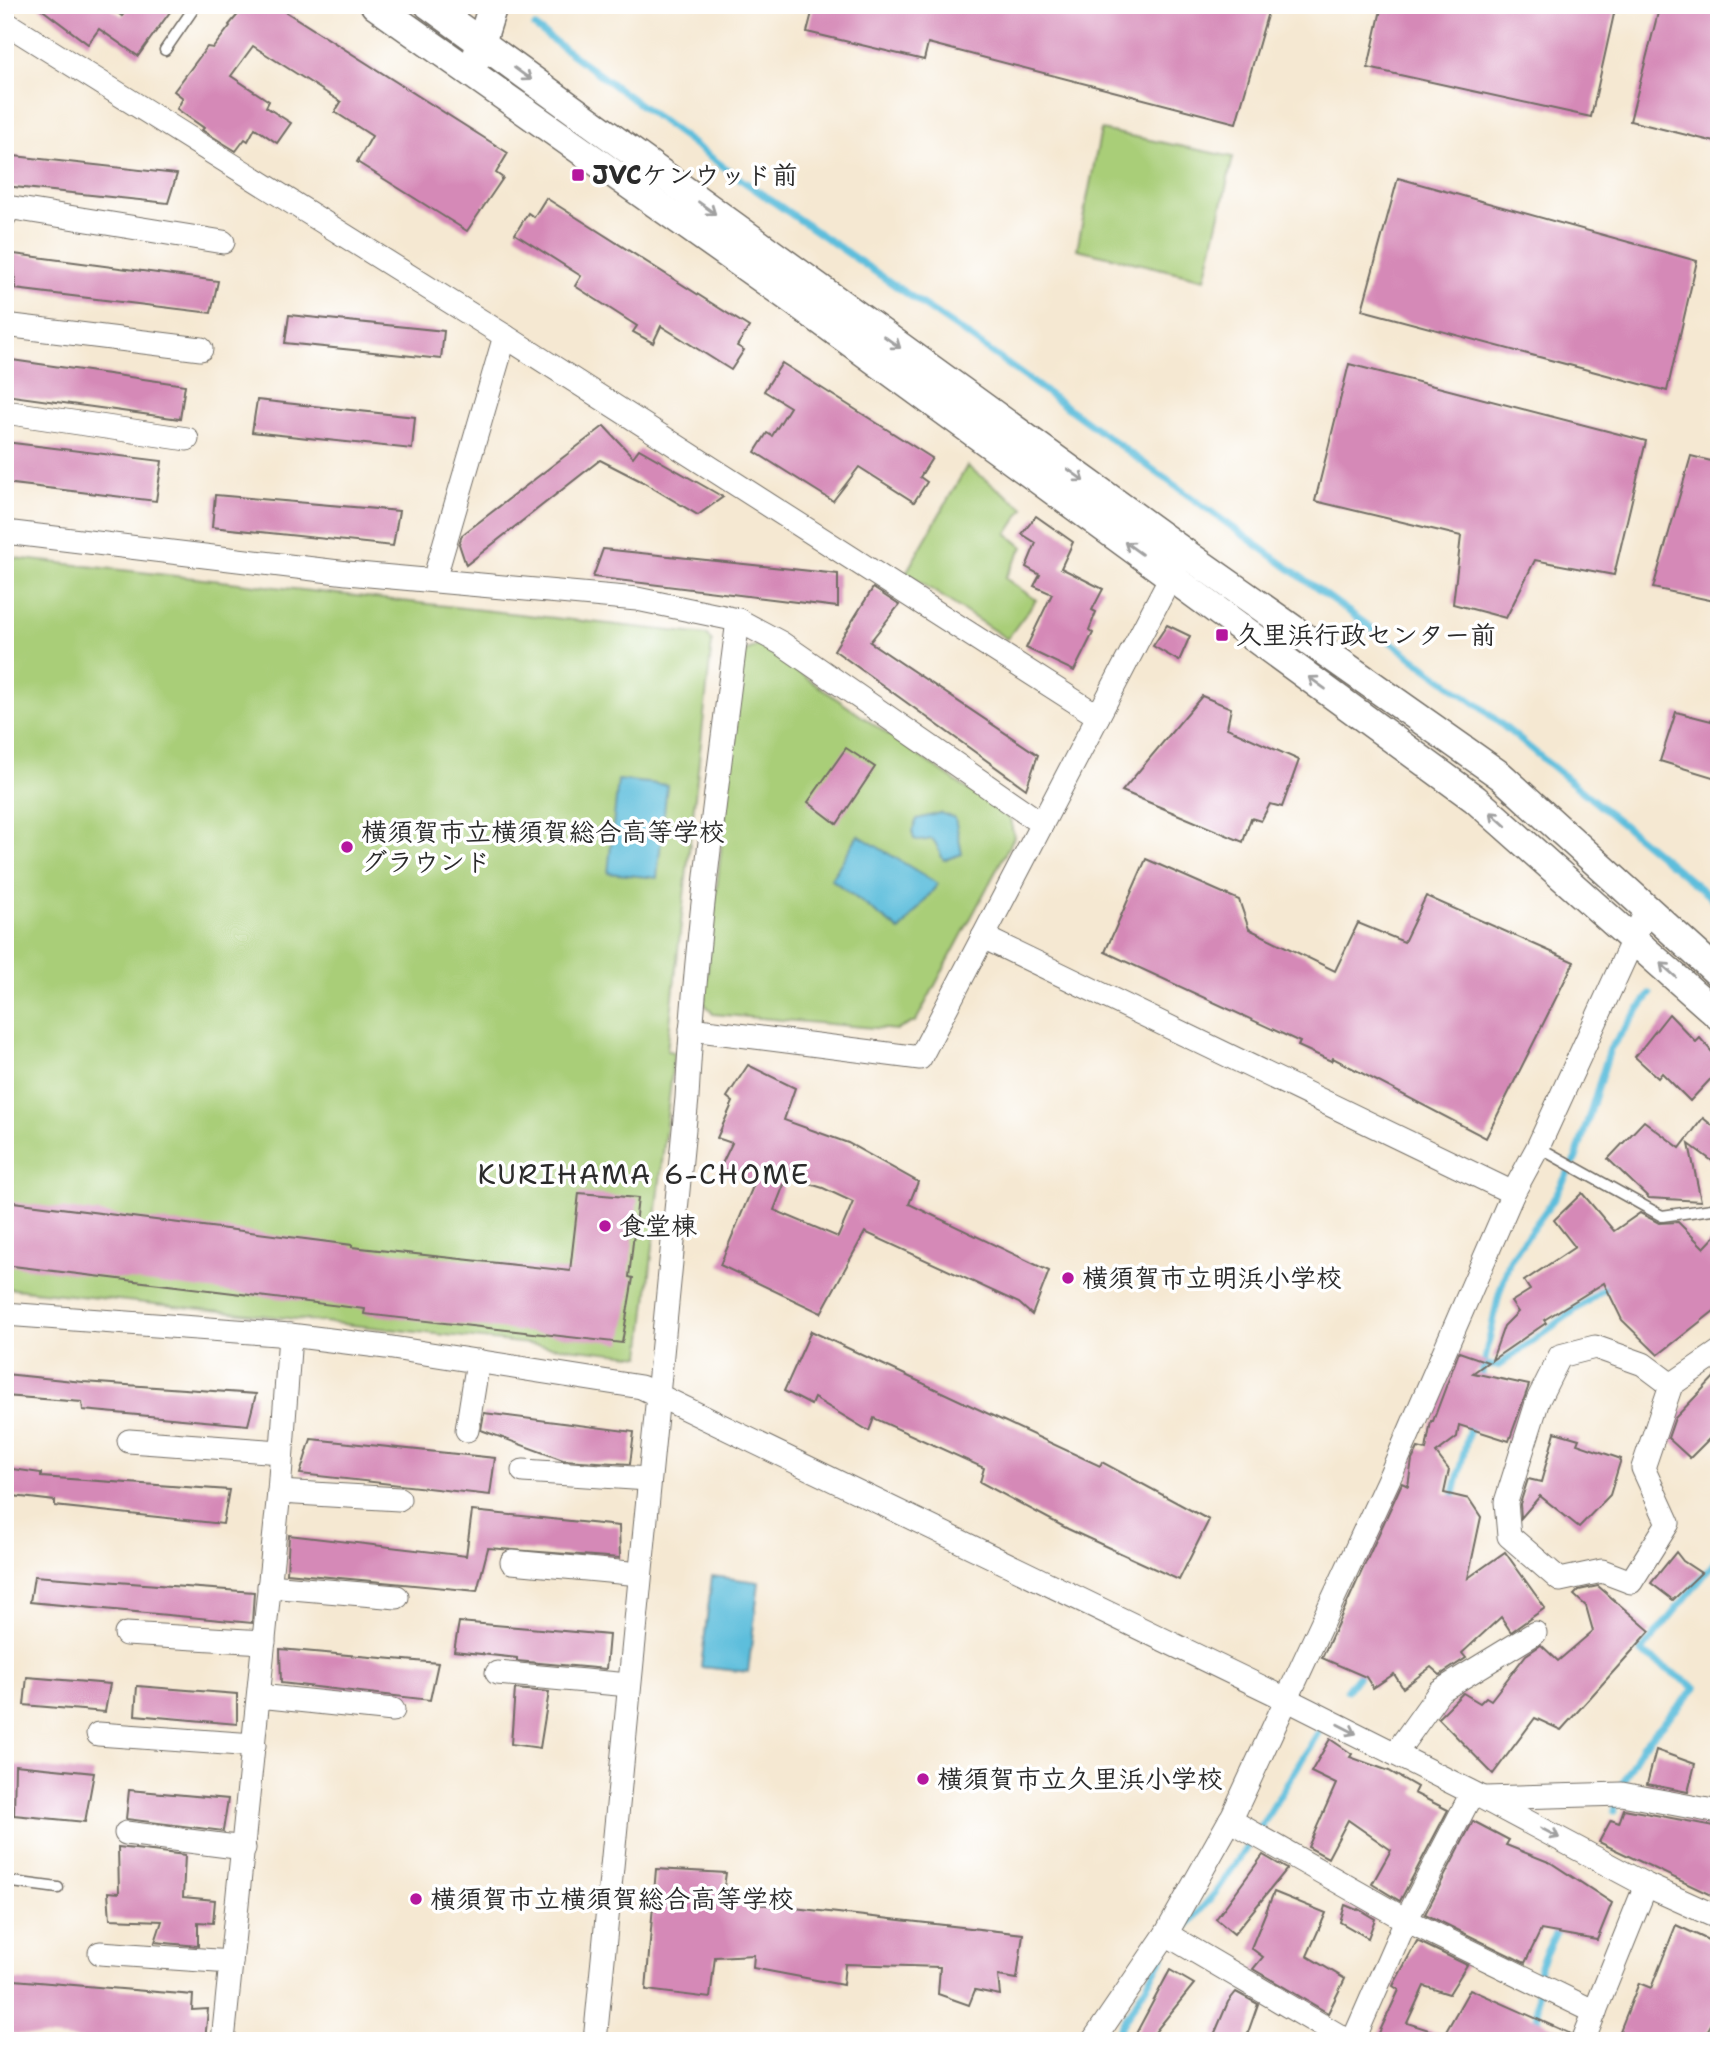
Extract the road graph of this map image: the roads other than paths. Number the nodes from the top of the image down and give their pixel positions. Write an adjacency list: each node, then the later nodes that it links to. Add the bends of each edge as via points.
1 (196, 5): 7 (lane)
2 (375, 5): 8 (street)
3 (429, 5): 6 (street)
4 (493, 5): 6 (street)
5 (10, 24): 12 (street)
6 (482, 44): 8 (street); 17 (street, one-way to 17)
7 (164, 50)
8 (470, 74): 17 (street, one-way to 8)
9 (5, 216): 10 (street, via 7,207)
10 (223, 242)
11 (5, 325): 13 (street)
12 (505, 336): 18 (street); 20 (street)
13 (201, 349)
14 (5, 412): 15 (street)
15 (187, 439)
16 (5, 532): 18 (street)
17 (1177, 564): 20 (street); 22 (street, via 1501,776); 24 (street, one-way to 17, via 1475,799)
18 (434, 580): 19 (street, via 637,599)
19 (738, 620): 21 (street, via 781,643); 27 (street)
20 (1098, 716): 21 (street)
21 (1042, 824): 23 (street)
22 (1647, 909): 24 (street); 25 (street)
23 (983, 937): 27 (street, via 920,1058); 29 (street)
24 (1634, 939): 26 (street, one-way to 24); 28 (street)
25 (1719, 974)
26 (1719, 1016)
27 (691, 1029): 36 (street)
28 (1538, 1147): 29 (street); 30 (lane, via 1662,1216)
29 (1513, 1194): 54 (street, via 1391,1474)
30 (1719, 1209)
31 (5, 1314): 32 (street)
32 (290, 1335): 34 (street); 39 (street)
33 (1719, 1352): 35 (street)
34 (478, 1361): 36 (street, via 640,1387); 37 (street)
35 (1671, 1385): 35 (street, via 1643,1468 1668,1522 1631,1582 1602,1571 1560,1580 1508,1536 1506,1502 1538,1400 1560,1356 1595,1347 1643,1364)
36 (657, 1397): 41 (street); 54 (street)
37 (467, 1430)
38 (130, 1441): 39 (street)
39 (281, 1452): 42 (street)
40 (523, 1471): 41 (street)
41 (649, 1479): 45 (street)
42 (279, 1492): 43 (street); 46 (street)
43 (399, 1499)
44 (512, 1562): 45 (street)
45 (640, 1574): 52 (street)
46 (269, 1586): 47 (street); 50 (street)
47 (397, 1598)
48 (1535, 1633): 58 (street, via 1440,1691)
49 (126, 1634): 50 (street)
50 (264, 1642): 53 (street)
51 (497, 1673): 52 (street)
52 (629, 1685): 74 (street)
53 (259, 1696): 55 (street); 57 (street)
54 (1286, 1699): 58 (street, one-way to 58); 61 (street)
55 (393, 1710)
56 (98, 1734): 57 (street)
57 (254, 1745): 63 (street)
58 (1395, 1754): 59 (street)
59 (1478, 1795): 60 (street, via 1622,1794); 65 (street, one-way to 65); 68 (street)
60 (1719, 1812)
61 (1230, 1820): 68 (street); 69 (street)
62 (126, 1833): 63 (street)
63 (244, 1848): 71 (street)
64 (5, 1881): 66 (lane)
65 (1646, 1885): 67 (street); 72 (street)
66 (58, 1888)
67 (1719, 1918)
68 (1406, 1920): 72 (street); 76 (street)
69 (1166, 1934): 75 (street); 76 (street)
70 (100, 1953): 71 (street)
71 (231, 1962): 73 (street)
72 (1595, 2012): 77 (street)
73 (223, 2041)
74 (595, 2041)
75 (1093, 2041)
76 (1350, 2041)
77 (1583, 2041)

